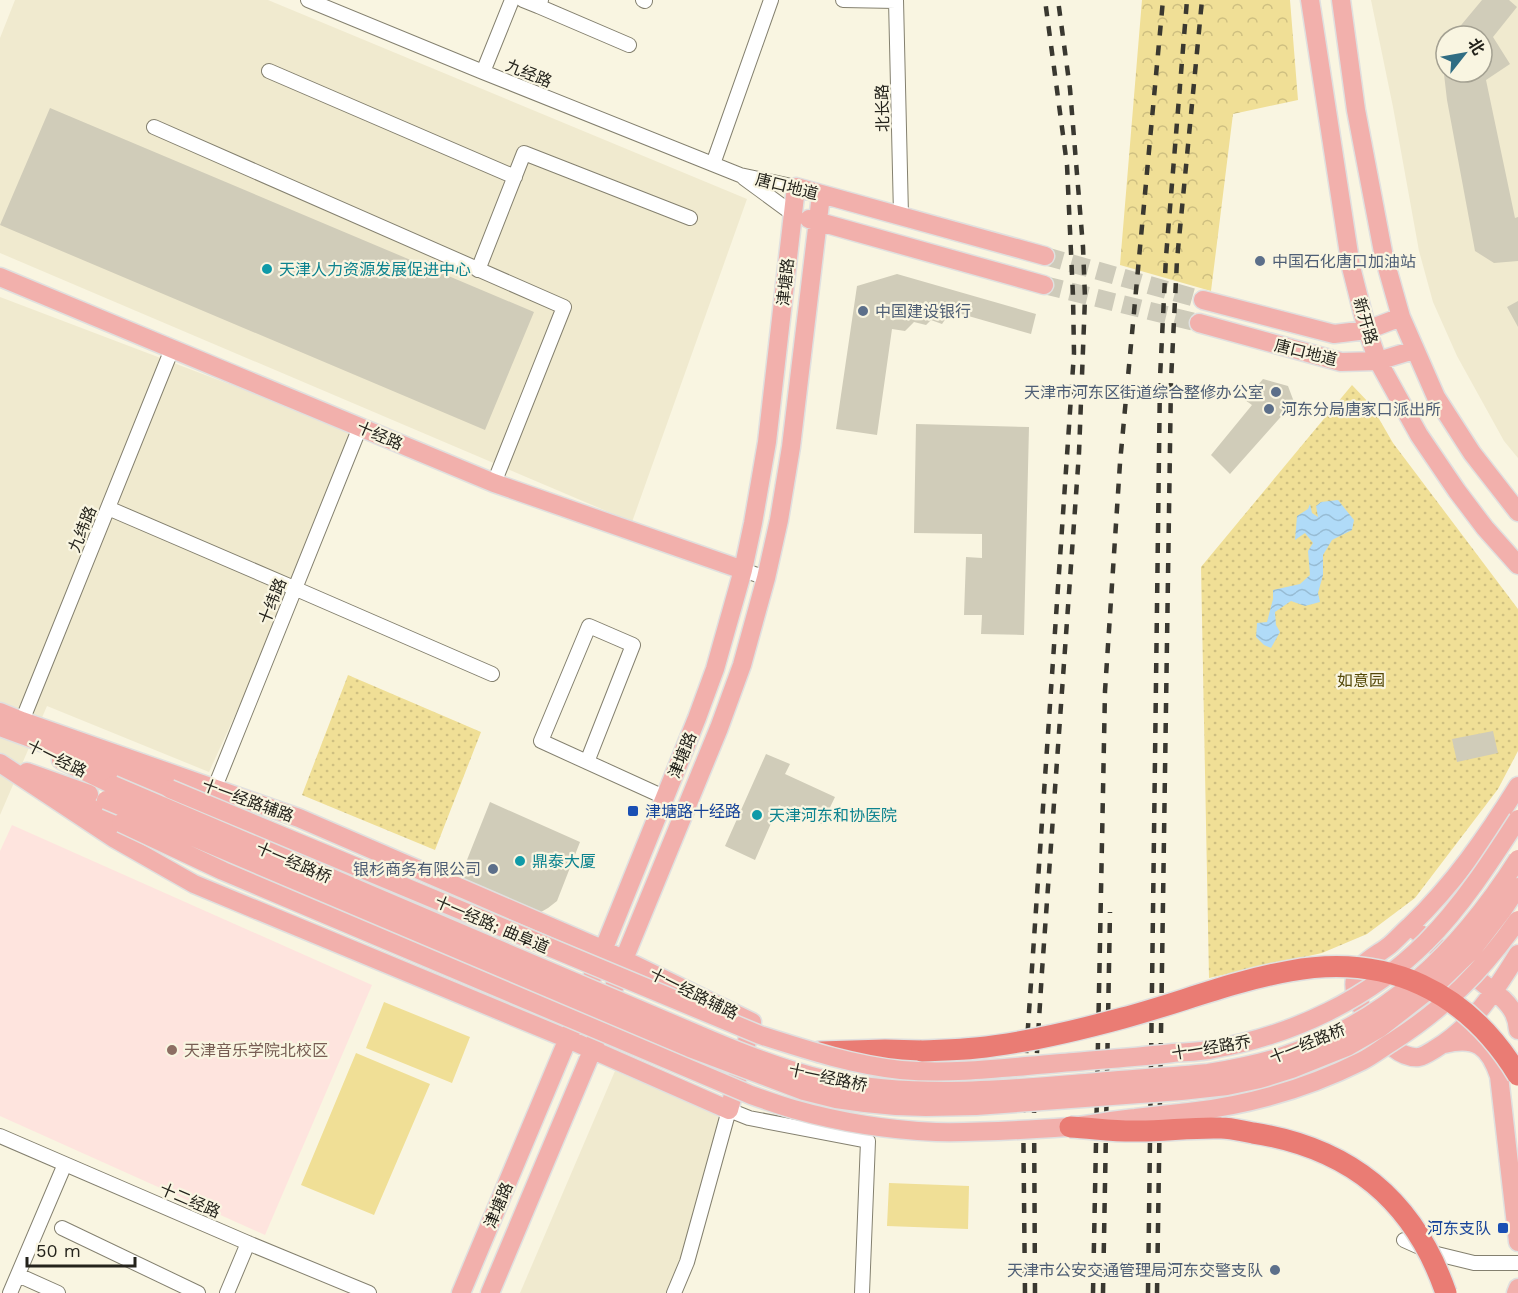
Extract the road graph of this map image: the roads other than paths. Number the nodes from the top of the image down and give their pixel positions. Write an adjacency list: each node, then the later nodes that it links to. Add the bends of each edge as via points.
1 (308, 0): 10 (street, 九经路)
2 (512, 0): 13 (street)
3 (523, 0): 9 (street)
4 (771, 0): 15 (street)
5 (843, 0): 8 (street)
6 (1310, 0): 31 (main road, 新开路, via 1351,267)
7 (1341, 0): 29 (main road, via 1356,110 1382,246)
8 (896, 1): 21 (street, 北长路)
9 (539, 3): 11 (street)
10 (331, 4): 13 (street, 九经路)
11 (629, 45)
12 (269, 72): 17 (street)
13 (483, 72): 15 (street, 九经路)
14 (154, 127): 25 (street)
15 (713, 164): 16 (street, 九经路)
16 (740, 175): 18 (street, 唐口地道); 20 (street, 唐口地道)
17 (515, 177): 22 (street, via 524,153); 25 (street)
18 (796, 187): 19 (main road, 唐口地道); 20 (main road, 津塘路)
19 (821, 195): 21 (main road, 唐口地道); 23 (main road, 津塘路)
20 (793, 214): 23 (main road, 唐口地道); 40 (main road, 津塘路, via 767,442)
21 (901, 215): 24 (main road, 唐口地道)
22 (690, 218)
23 (818, 222): 27 (main road, 唐口地道); 41 (main road, 津塘路, via 789,458)
24 (1045, 256)
25 (478, 270): 36 (street, via 564,307)
26 (0, 277): 32 (main road, 十经路)
27 (1044, 285)
28 (1203, 300): 31 (main road, 唐口地道, via 1334,334)
29 (1401, 317): 31 (main road, 唐口地道); 33 (main road)
30 (1199, 324): 34 (main road, 唐口地道, via 1341,362)
31 (1367, 330): 34 (main road, 新开路)
32 (172, 349): 35 (main road, 十经路); 37 (street, 九纬路)
33 (1414, 350): 34 (main road, 唐口地道); 38 (main road, via 1436,397 1472,453)
34 (1378, 361): 39 (main road, 新开路, via 1419,435 1457,492)
35 (360, 427): 36 (main road, 十经路); 42 (street, 十纬路)
36 (494, 483): 40 (main road, 十经路)
37 (108, 508): 42 (street); 45 (street, 九纬路)
38 (1518, 512)
39 (1516, 564)
40 (743, 570): 41 (street, 十经路); 52 (main road, 津塘路, via 715,669)
41 (766, 578): 60 (main road, 津塘路, via 729,702)
42 (294, 588): 43 (street); 50 (street, 十纬路)
43 (492, 674)
44 (0, 712): 45 (main road, 十一经路辅路)
45 (22, 721): 50 (main road, 十一经路辅路)
46 (0, 729): 51 (main road, 十一经路); 66 (main road, 十一经路; 曲阜道, bridge, via 170,789 760,1035)
47 (587, 762): 47 (street, via 541,741 589,626 633,645); 52 (street)
48 (0, 763): 51 (main road, 十一经路); 63 (main road, via 115,839 194,884); 69 (main road, bridge, via 224,871 750,1095 792,1109 936,1132)
49 (1518, 786): 57 (main road, via 1462,867)
50 (215, 787): 58 (main road, 十一经路辅路, via 298,818)
51 (110, 793): 54 (main road, 十一经路桥, bridge, via 757,1059 826,1080 929,1092 1019,1089 1208,1073 1280,1057 1308,1046 1376,1010 1416,981 1465,932); 55 (main road, 十一经路桥, bridge, via 690,1048 804,1090 836,1099 896,1106 976,1106 1181,1091 1227,1086 1292,1069 1347,1047 1432,988 1472,950)
52 (664, 797): 58 (main road, 津塘路)
53 (1518, 819): 66 (main road, 十一经路乔, bridge, via 1472,887 1427,941 1396,969 1347,1002 1289,1030 1213,1050 970,1070 900,1070)
54 (1518, 859)
55 (1518, 887)
56 (1518, 920): 69 (main road, bridge, via 1501,945 1450,1000 1419,1025 1332,1076 1251,1101)
57 (1410, 926): 61 (main road); 64 (main road, via 1357,972 1354,991 1371,1022 1398,1052 1419,1057)
58 (602, 949): 60 (main road, 十一经路辅路); 63 (main road, 津塘路)
59 (1518, 955): 61 (main road); 62 (main road, via 1512,980)
60 (624, 959): 65 (main road, 津塘路); 68 (main road, 十一经路辅路, via 752,1022)
61 (1494, 991): 62 (main road, via 1512,1008); 64 (main road)
62 (1517, 1024)
63 (568, 1039): 65 (main road); 84 (main road, 津塘路)
64 (1444, 1044): 67 (main road, via 1468,1041 1479,1045)
65 (592, 1051): 68 (main road); 85 (main road, 津塘路)
66 (816, 1053): 67 (highway, bridge, via 964,1049 1023,1041 1087,1028 1292,970 1370,968 1424,985 1461,1009 1500,1050)
67 (1509, 1076): 74 (main road)
68 (729, 1110): 86 (street, via 687,1262); 87 (street, via 748,1118 868,1141)
69 (1070, 1127): 88 (highway, bridge, via 1137,1131 1222,1128 1289,1139 1324,1152 1365,1177 1408,1219 1434,1263)
70 (0, 1136): 71 (street, 十二经路)
71 (65, 1164): 75 (street, 十二经路); 77 (street)
72 (62, 1228): 81 (street)
73 (1404, 1240): 76 (street, via 1433,1253 1474,1263)
74 (1518, 1242)
75 (248, 1243): 82 (street); 83 (street, 十二经路)
76 (1518, 1263)
77 (18, 1275): 79 (street); 80 (street)
78 (1518, 1288): 89 (main road)
79 (10, 1293)
80 (58, 1293)
81 (198, 1293)
82 (227, 1293)
83 (369, 1293)
84 (461, 1293)
85 (490, 1293)
86 (674, 1293)
87 (862, 1293)
88 (1446, 1293)
89 (1516, 1293)

